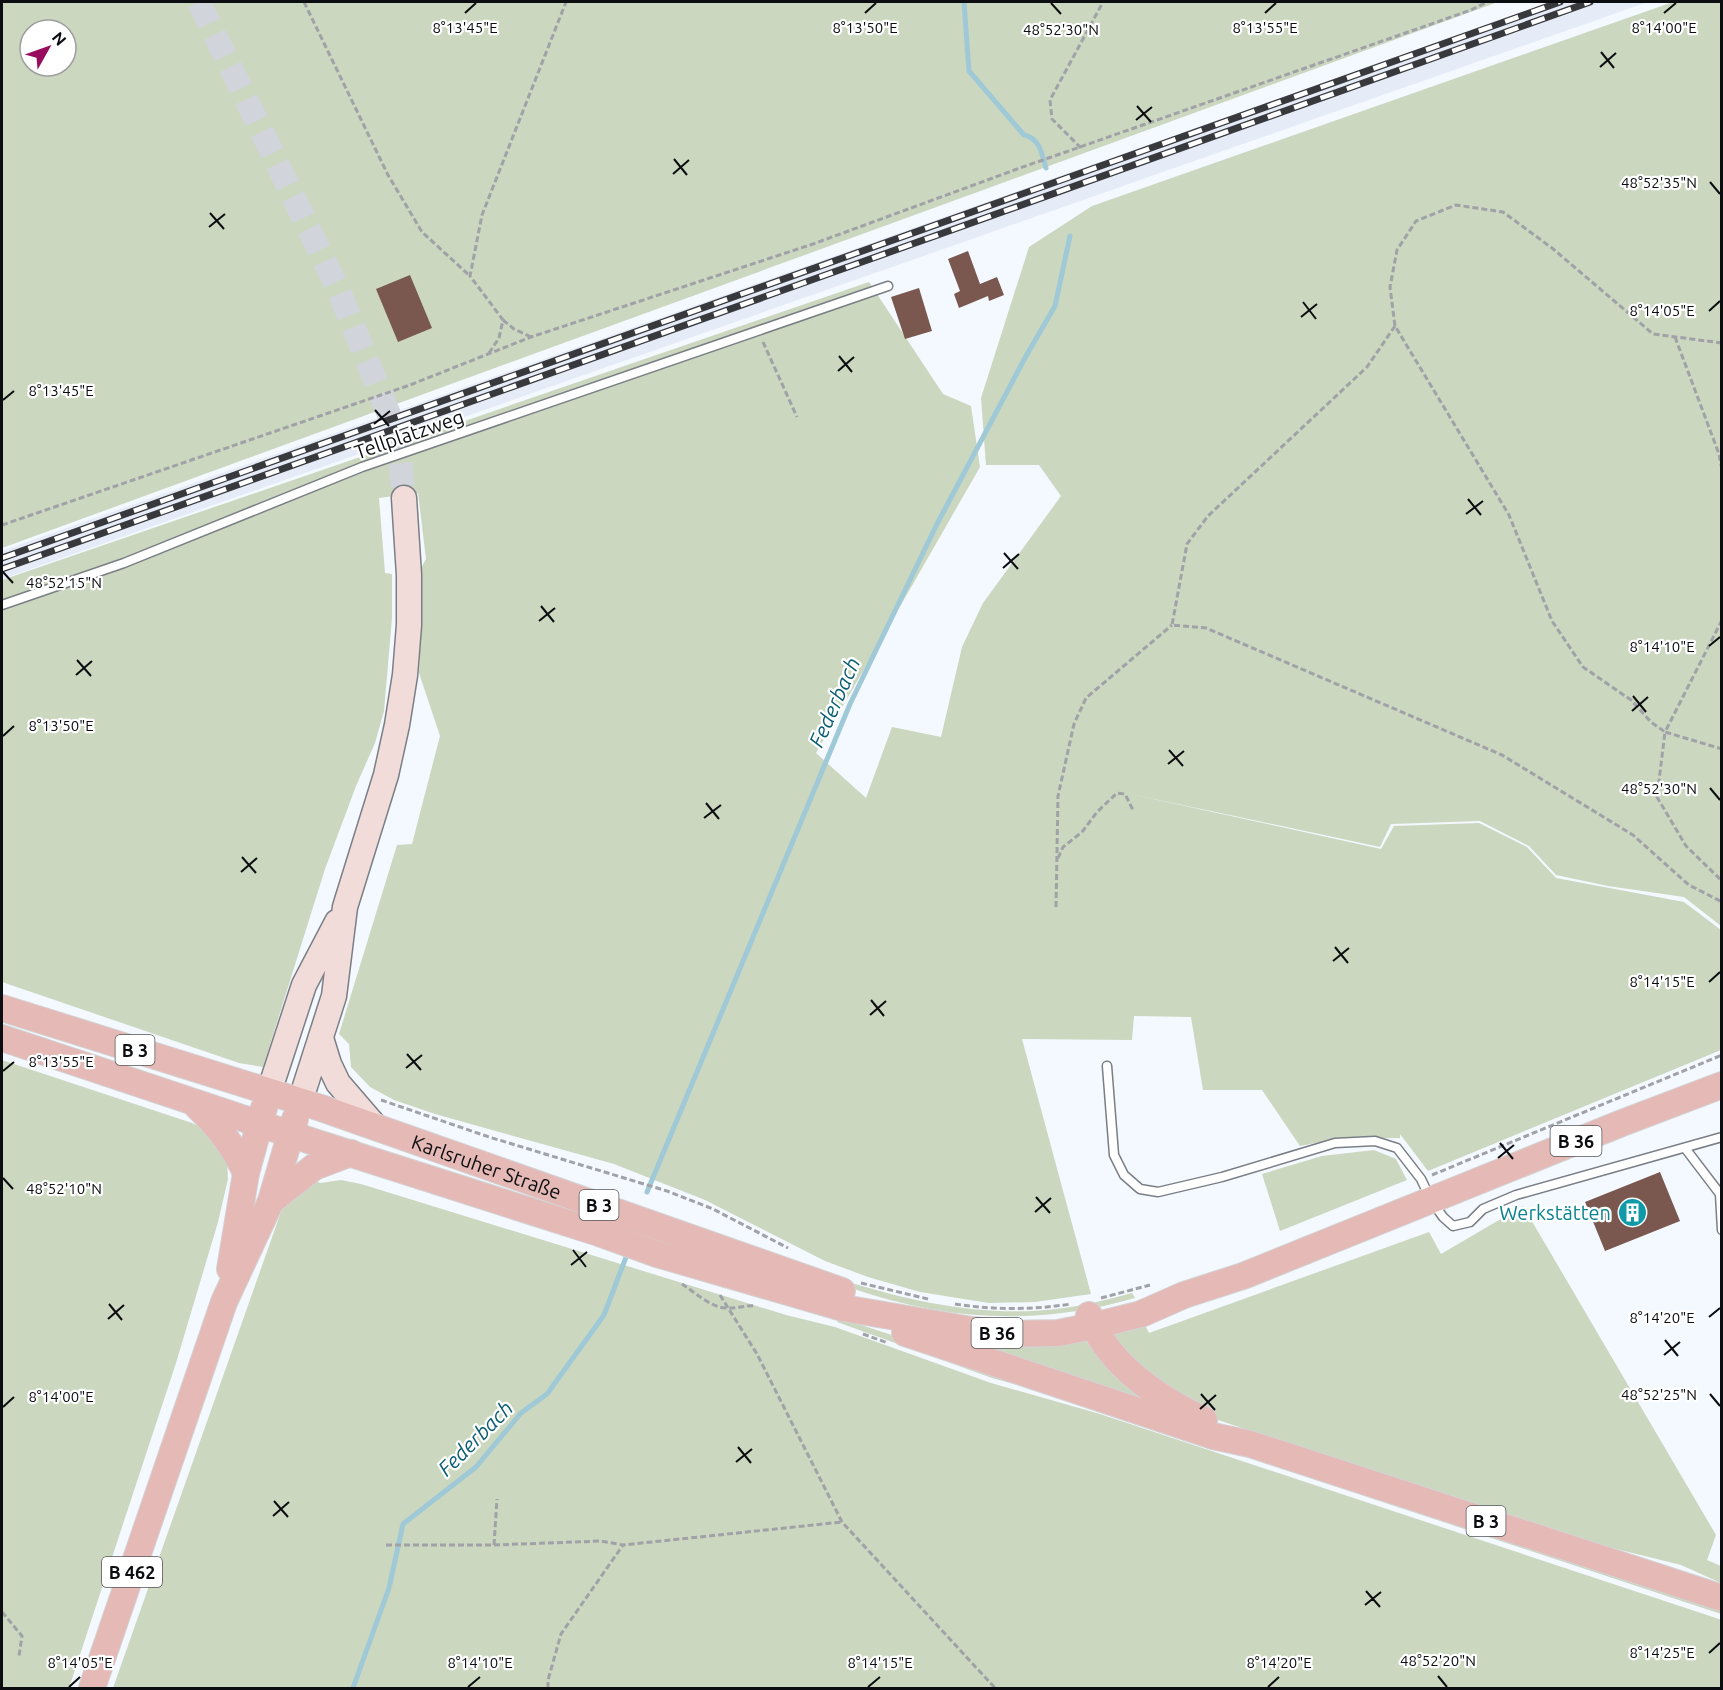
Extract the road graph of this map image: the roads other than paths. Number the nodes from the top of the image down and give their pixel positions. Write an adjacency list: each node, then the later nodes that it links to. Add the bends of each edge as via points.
1 (888, 286): 3 (lane, Tellplatzweg, via 362,467 124,563)
2 (404, 498): 4 (main road, via 409,575 405,675 386,775)
3 (2, 605)
4 (345, 907): 7 (main road, via 334,996); 10 (main road, via 304,985)
5 (2, 1008): 10 (main road, Karlsruher Straße / B 3)
6 (2, 1038): 11 (main road, B 3)
7 (321, 1038): 12 (main road); 14 (main road, via 338,1083)
8 (1107, 1066): 20 (lane, via 1114,1155 1124,1175 1140,1189 1158,1192 1335,1143 1375,1141 1397,1148)
9 (1722, 1085): 20 (main road, B 36)
10 (268, 1092): 12 (main road, Karlsruher Straße / B 3); 13 (main road, B 462)
11 (192, 1101): 13 (main road, B 3); 19 (main road, via 228,1140)
12 (300, 1102): 14 (main road, Karlsruher Straße / B 3); 15 (main road, B 462)
13 (259, 1124): 15 (main road, B 3); 19 (main road, B 462)
14 (375, 1126): 25 (main road, Karlsruher Straße / B 3, via 849,1294 934,1315 973,1320 1026,1323)
15 (290, 1134): 18 (main road, B 3); 21 (main road, B 462)
16 (1722, 1137): 17 (lane)
17 (1685, 1148): 20 (lane, via 1516,1195 1483,1209 1470,1222 1459,1226 1443,1217); 22 (lane, via 1720,1194)
18 (351, 1153): 21 (main road, via 314,1167); 24 (main road, B 3, via 667,1257)
19 (246, 1173): 23 (main road, B 462)
20 (1426, 1190): 25 (main road, B 36, via 1243,1276 1141,1314)
21 (271, 1201): 23 (main road, B 462)
22 (1722, 1230)
23 (224, 1302): 28 (main road, B 462)
24 (843, 1308): 25 (main road, B 36, via 1008,1334 1058,1333); 26 (main road, B 3, via 899,1331 1177,1424)
25 (1089, 1311): 26 (main road, B 3, via 1111,1353 1146,1386)
26 (1250, 1444): 27 (main road, B 3)
27 (1722, 1598)
28 (92, 1689)

